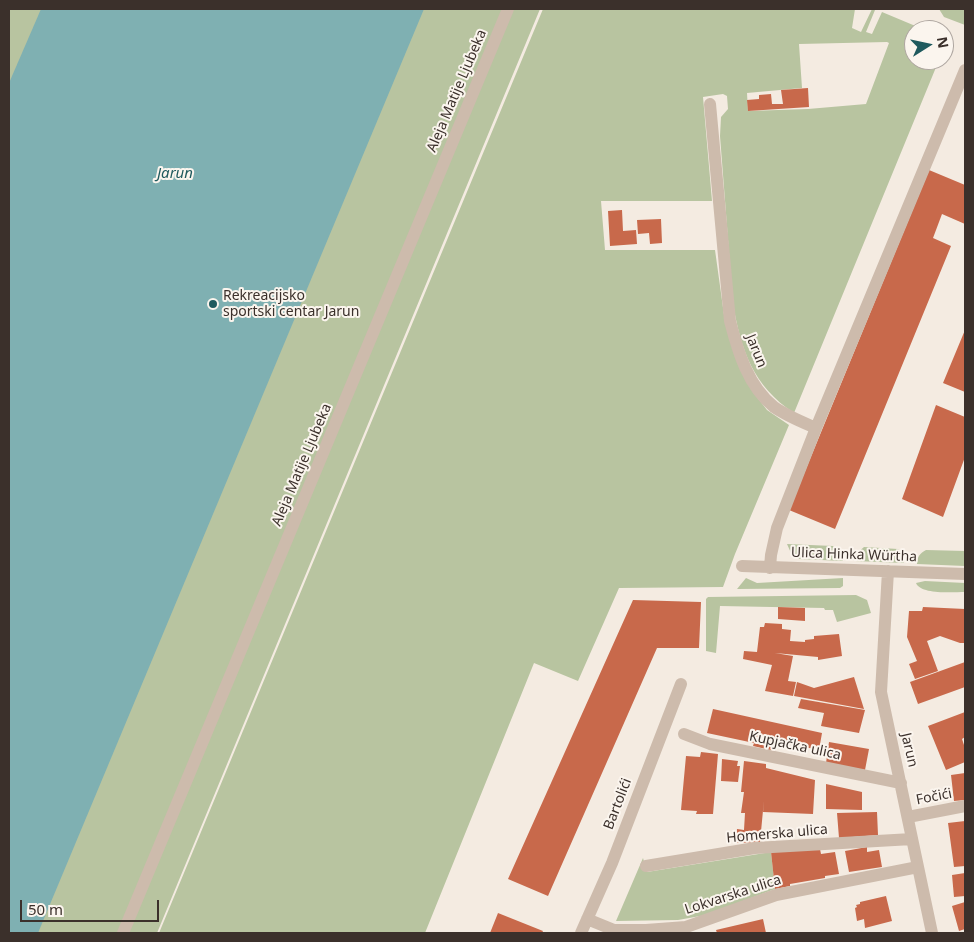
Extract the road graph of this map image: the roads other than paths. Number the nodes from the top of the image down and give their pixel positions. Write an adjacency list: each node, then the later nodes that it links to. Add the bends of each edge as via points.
1 (508, 9): 18 (street, Aleja Matije Ljubeka)
2 (965, 70): 4 (street)
3 (710, 104): 4 (street, Jarun, via 730,321 737,346 761,395 774,407)
4 (816, 428): 6 (street, via 777,528)
5 (742, 566): 6 (street, Ulica Hinka Würtha)
6 (770, 568): 7 (street, Ulica Hinka Würtha)
7 (888, 571): 8 (street, Ulica Hinka Würtha); 11 (street, Jarun, via 881,692)
8 (965, 574)
9 (682, 684): 17 (street, Bartolići)
10 (684, 734): 11 (street, Kupjačka ulica, via 710,744)
11 (901, 783): 13 (street, Jarun)
12 (965, 806): 13 (street, Fočići)
13 (908, 817): 14 (street, Jarun)
14 (912, 839): 15 (street, Homerska ulica, via 755,848); 16 (street, Jarun)
15 (646, 866)
16 (918, 867): 17 (street, Lokvarska ulica, via 776,895 686,927 614,930); 20 (street, Jarun)
17 (587, 919): 19 (street, Bartolići)
18 (124, 933)
19 (581, 933)
20 (932, 933)

